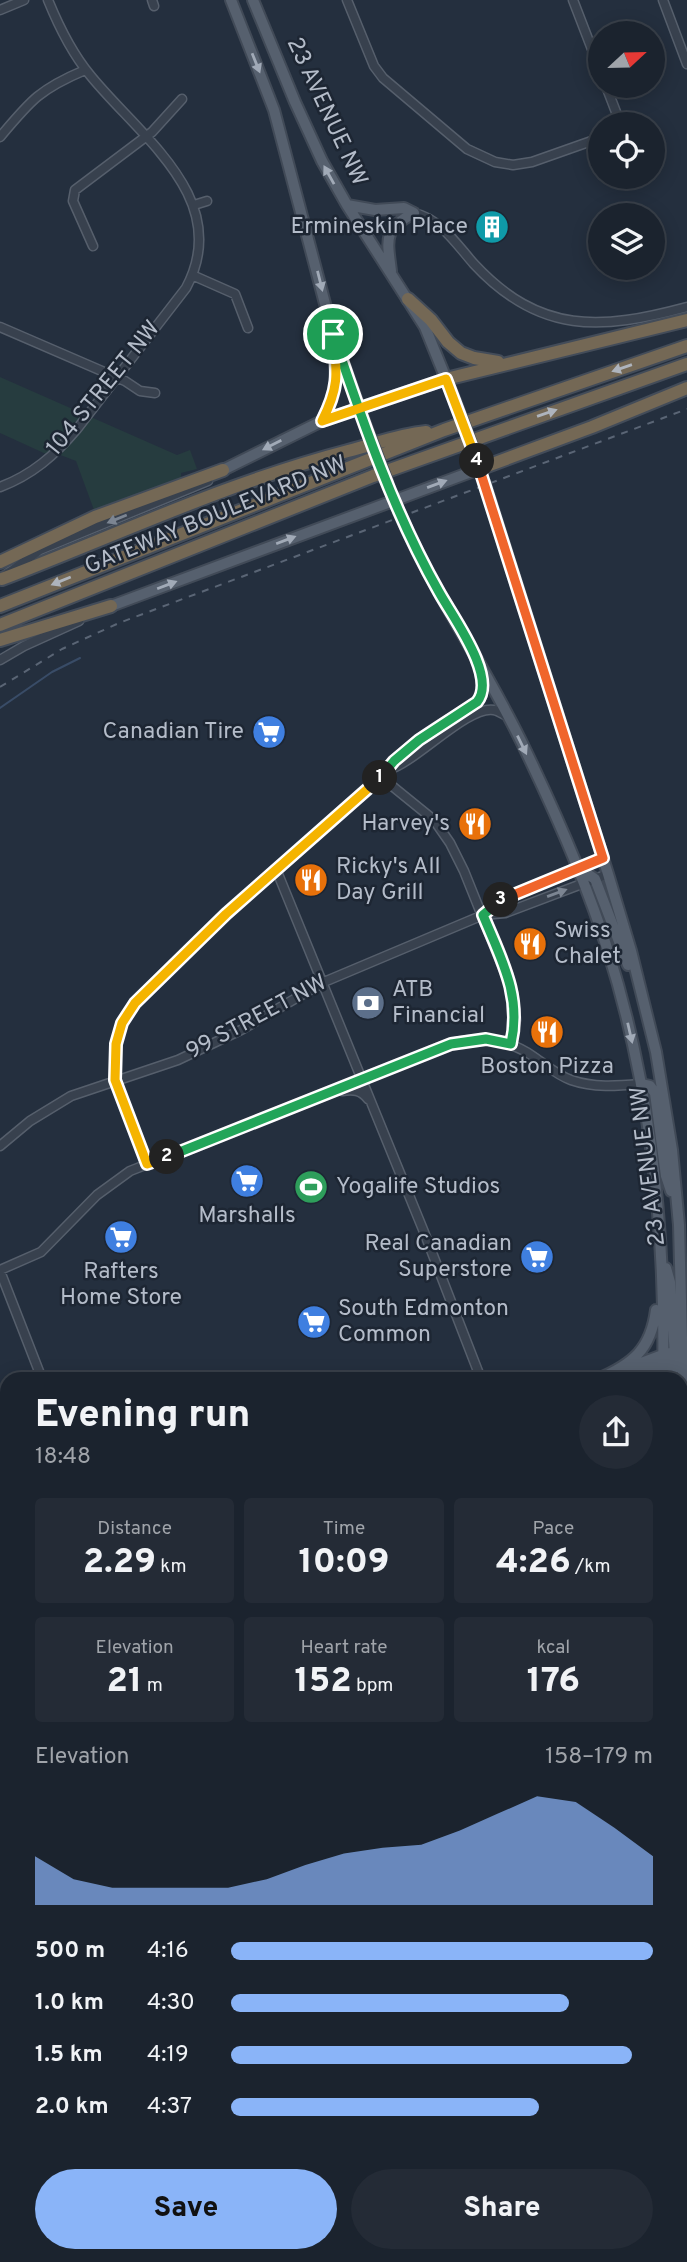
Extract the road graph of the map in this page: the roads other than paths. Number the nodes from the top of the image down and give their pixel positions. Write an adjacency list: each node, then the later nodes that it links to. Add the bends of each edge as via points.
1 (24, 0): 8 (street)
2 (48, 0): 11 (street)
3 (231, 0): 28 (main road, 23 AVENUE NW, one-way to 28, via 283,138)
4 (347, 0): 15 (street, via 378,72 467,149 513,165)
5 (573, 0): 9 (street)
6 (663, 0): 10 (street)
7 (254, 1): 18 (main road, 23 AVENUE NW, one-way to 7, via 309,135)
8 (0, 10)
9 (588, 39)
10 (687, 64)
11 (85, 70): 13 (street, via 38,95); 14 (street)
12 (182, 99): 14 (street)
13 (0, 137)
14 (146, 138): 17 (street, via 181,179); 20 (street, via 75,190 73,201)
15 (588, 142)
16 (207, 201): 17 (street)
17 (194, 205): 22 (street, via 200,237)
18 (347, 205): 19 (main road, via 375,210 404,208); 21 (main road, 23 AVENUE NW)
19 (414, 213): 21 (main road, via 395,224 388,236); 24 (street, via 433,220 501,289 543,313 610,323)
20 (93, 246)
21 (392, 274): 23 (main road, 23 AVENUE NW)
22 (192, 275): 27 (street, via 235,295); 32 (street, 104 STREET NW)
23 (408, 299): 30 (highway, via 461,353); 33 (main road, 23 AVENUE NW, via 432,341)
24 (687, 307)
25 (687, 320): 30 (highway)
26 (0, 327): 32 (street)
27 (248, 328)
28 (333, 334): 36 (main road, 23 AVENUE NW); 37 (main road, via 336,388)
29 (687, 345): 38 (highway, one-way to 38)
30 (505, 363): 33 (highway)
31 (687, 364): 47 (highway, GATEWAY BOULEVARD NW, one-way to 31, via 373,476)
32 (116, 378): 35 (street, via 144,393); 41 (street, 104 STREET NW, via 59,450 29,474)
33 (446, 379): 36 (main road); 40 (main road, 23 AVENUE NW, bridge)
34 (687, 388): 40 (highway)
35 (155, 393)
36 (359, 407): 37 (main road); 42 (main road, 23 AVENUE NW, bridge)
37 (322, 421): 39 (main road, one-way to 39)
38 (444, 430): 44 (highway, via 400,435 288,469 179,507); 45 (highway, one-way to 45)
39 (223, 470): 43 (highway, via 95,517); 44 (street, one-way to 44, via 194,488 40,550)
40 (482, 475): 42 (main road, one-way to 40); 54 (main road, 23 AVENUE NW, bridge)
41 (0, 488)
42 (396, 505): 46 (main road, one-way to 42); 50 (main road, 23 AVENUE NW, bridge, via 422,563)
43 (0, 562)
44 (1, 580)
45 (0, 606)
46 (111, 606): 48 (highway); 49 (street)
47 (0, 625)
48 (0, 640)
49 (0, 660)
50 (480, 664): 51 (main road, 23 AVENUE NW); 52 (street, via 480,699 419,740)
51 (509, 717): 52 (street, via 494,710 482,712); 55 (main road, 23 AVENUE NW, one-way to 55)
52 (388, 770): 53 (street)
53 (381, 777): 56 (street); 59 (street, via 440,826)
54 (603, 858): 55 (street, 99 STREET NW); 57 (main road, 23 AVENUE NW)
55 (578, 868): 58 (main road); 59 (street, 99 STREET NW, via 501,900)
56 (276, 869): 60 (street); 64 (street, via 135,1003 116,1044)
57 (608, 874): 58 (street, 99 STREET NW); 61 (main road, 23 AVENUE NW)
58 (589, 881): 59 (street, 99 STREET NW, one-way to 58, via 505,913); 61 (main road); 65 (main road, 23 AVENUE NW, one-way to 65)
59 (483, 915): 60 (street, 99 STREET NW); 62 (street, via 513,993 516,1020)
60 (324, 982): 63 (street); 64 (street, 99 STREET NW, via 212,1045)
61 (648, 1016): 70 (main road, 23 AVENUE NW)
62 (511, 1044): 63 (street, via 486,1039 456,1042); 65 (street, via 575,1081 607,1086)
63 (363, 1079): 66 (street); 67 (street)
64 (115, 1080): 68 (street, 99 STREET NW, via 56,1104); 69 (street)
65 (641, 1084): 70 (main road, via 655,1093 666,1176); 71 (main road, 23 AVENUE NW)
66 (322, 1096): 67 (street, via 362,1092); 69 (street)
67 (380, 1122): 77 (street)
68 (0, 1146)
69 (147, 1164): 72 (street, via 106,1188 41,1252)
70 (679, 1220): 74 (main road); 75 (main road, 23 AVENUE NW)
71 (661, 1248): 73 (main road, 23 AVENUE NW); 75 (main road, via 670,1282)
72 (0, 1271): 76 (street)
73 (662, 1273): 75 (main road, 23 AVENUE NW); 78 (main road, via 654,1325 645,1345 627,1365)
74 (687, 1280)
75 (675, 1361): 79 (main road); 80 (main road); 81 (main road)
76 (39, 1372)
77 (478, 1372)
78 (613, 1372)
79 (629, 1372)
80 (643, 1372)
81 (658, 1372)

